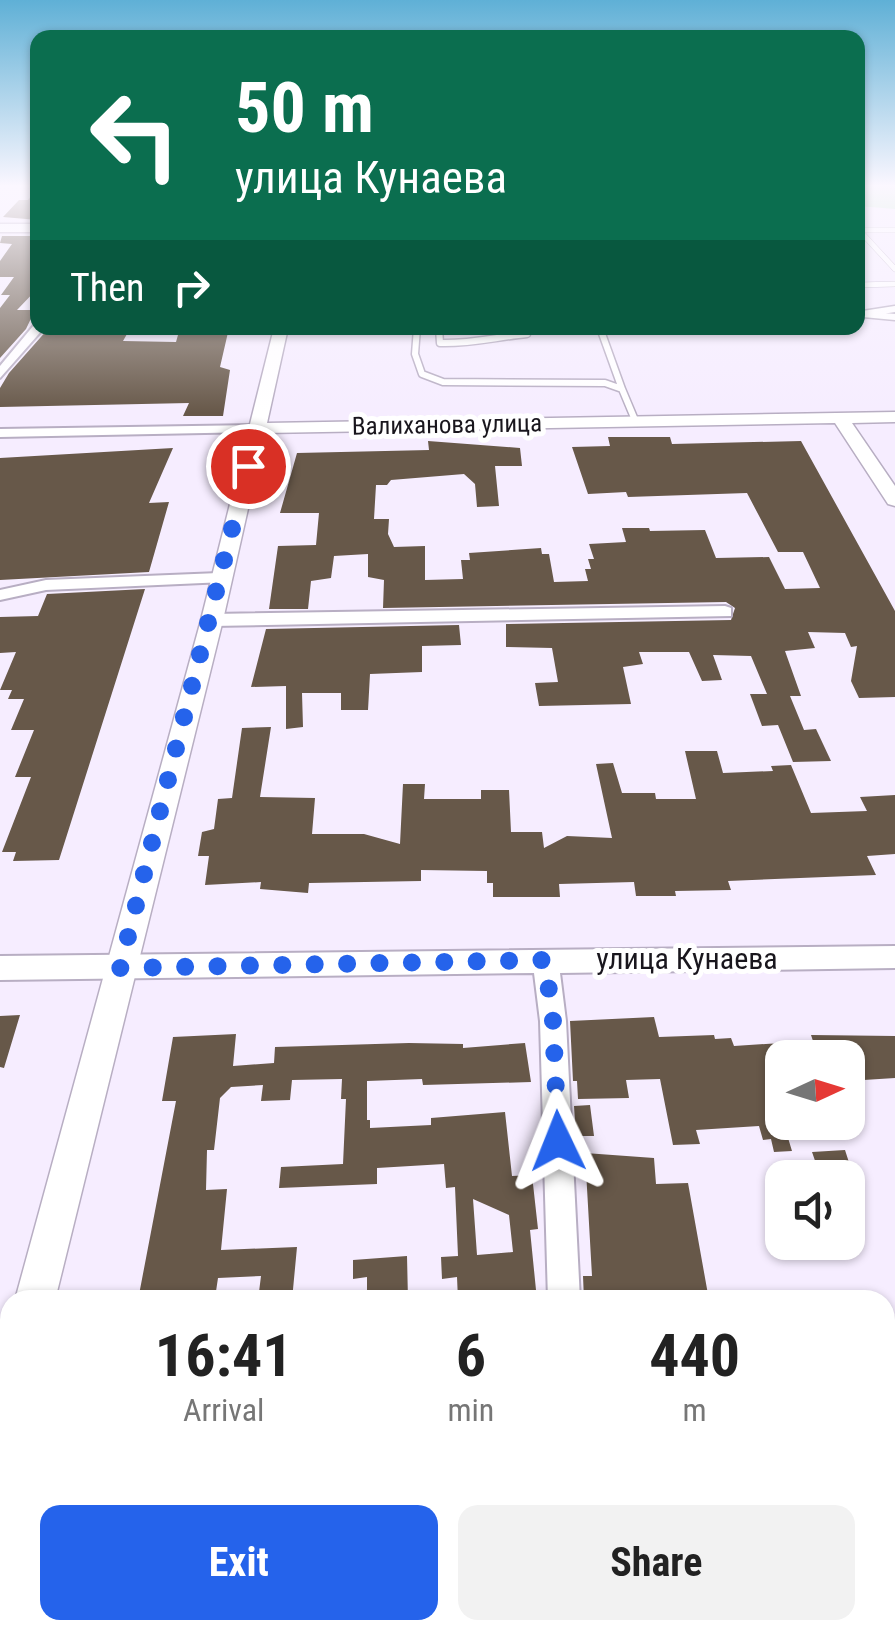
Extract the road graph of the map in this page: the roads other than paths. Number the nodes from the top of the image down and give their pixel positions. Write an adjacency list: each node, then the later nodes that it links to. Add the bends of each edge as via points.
1 (895, 284): 2 (lane)
2 (865, 285)
3 (895, 309): 4 (lane)
4 (865, 313)
5 (865, 314): 6 (lane)
6 (895, 317)
7 (32, 335): 13 (street)
8 (279, 335): 18 (street)
9 (417, 335): 14 (lane, via 416,365 443,382 605,382)
10 (439, 335): 11 (lane, via 440,343 450,346)
11 (516, 335)
12 (603, 335): 14 (lane)
13 (0, 374)
14 (622, 389): 17 (lane)
15 (840, 417): 16 (street, Валиханова улица); 17 (street, Валиханова улица); 20 (street)
16 (895, 417)
17 (635, 420): 18 (street, Валиханова улица)
18 (258, 428): 19 (street, Валиханова улица); 21 (street)
19 (0, 433)
20 (895, 500)
21 (219, 578): 22 (street, via 46,585); 24 (street)
22 (0, 596)
23 (724, 612): 24 (street)
24 (212, 620): 28 (street)
25 (895, 958): 26 (street, улица Кунаева)
26 (545, 960): 28 (street, улица Кунаева); 30 (street)
27 (0, 968): 28 (street, улица Кунаева)
28 (120, 968): 29 (street)
29 (38, 1290)
30 (564, 1290)

